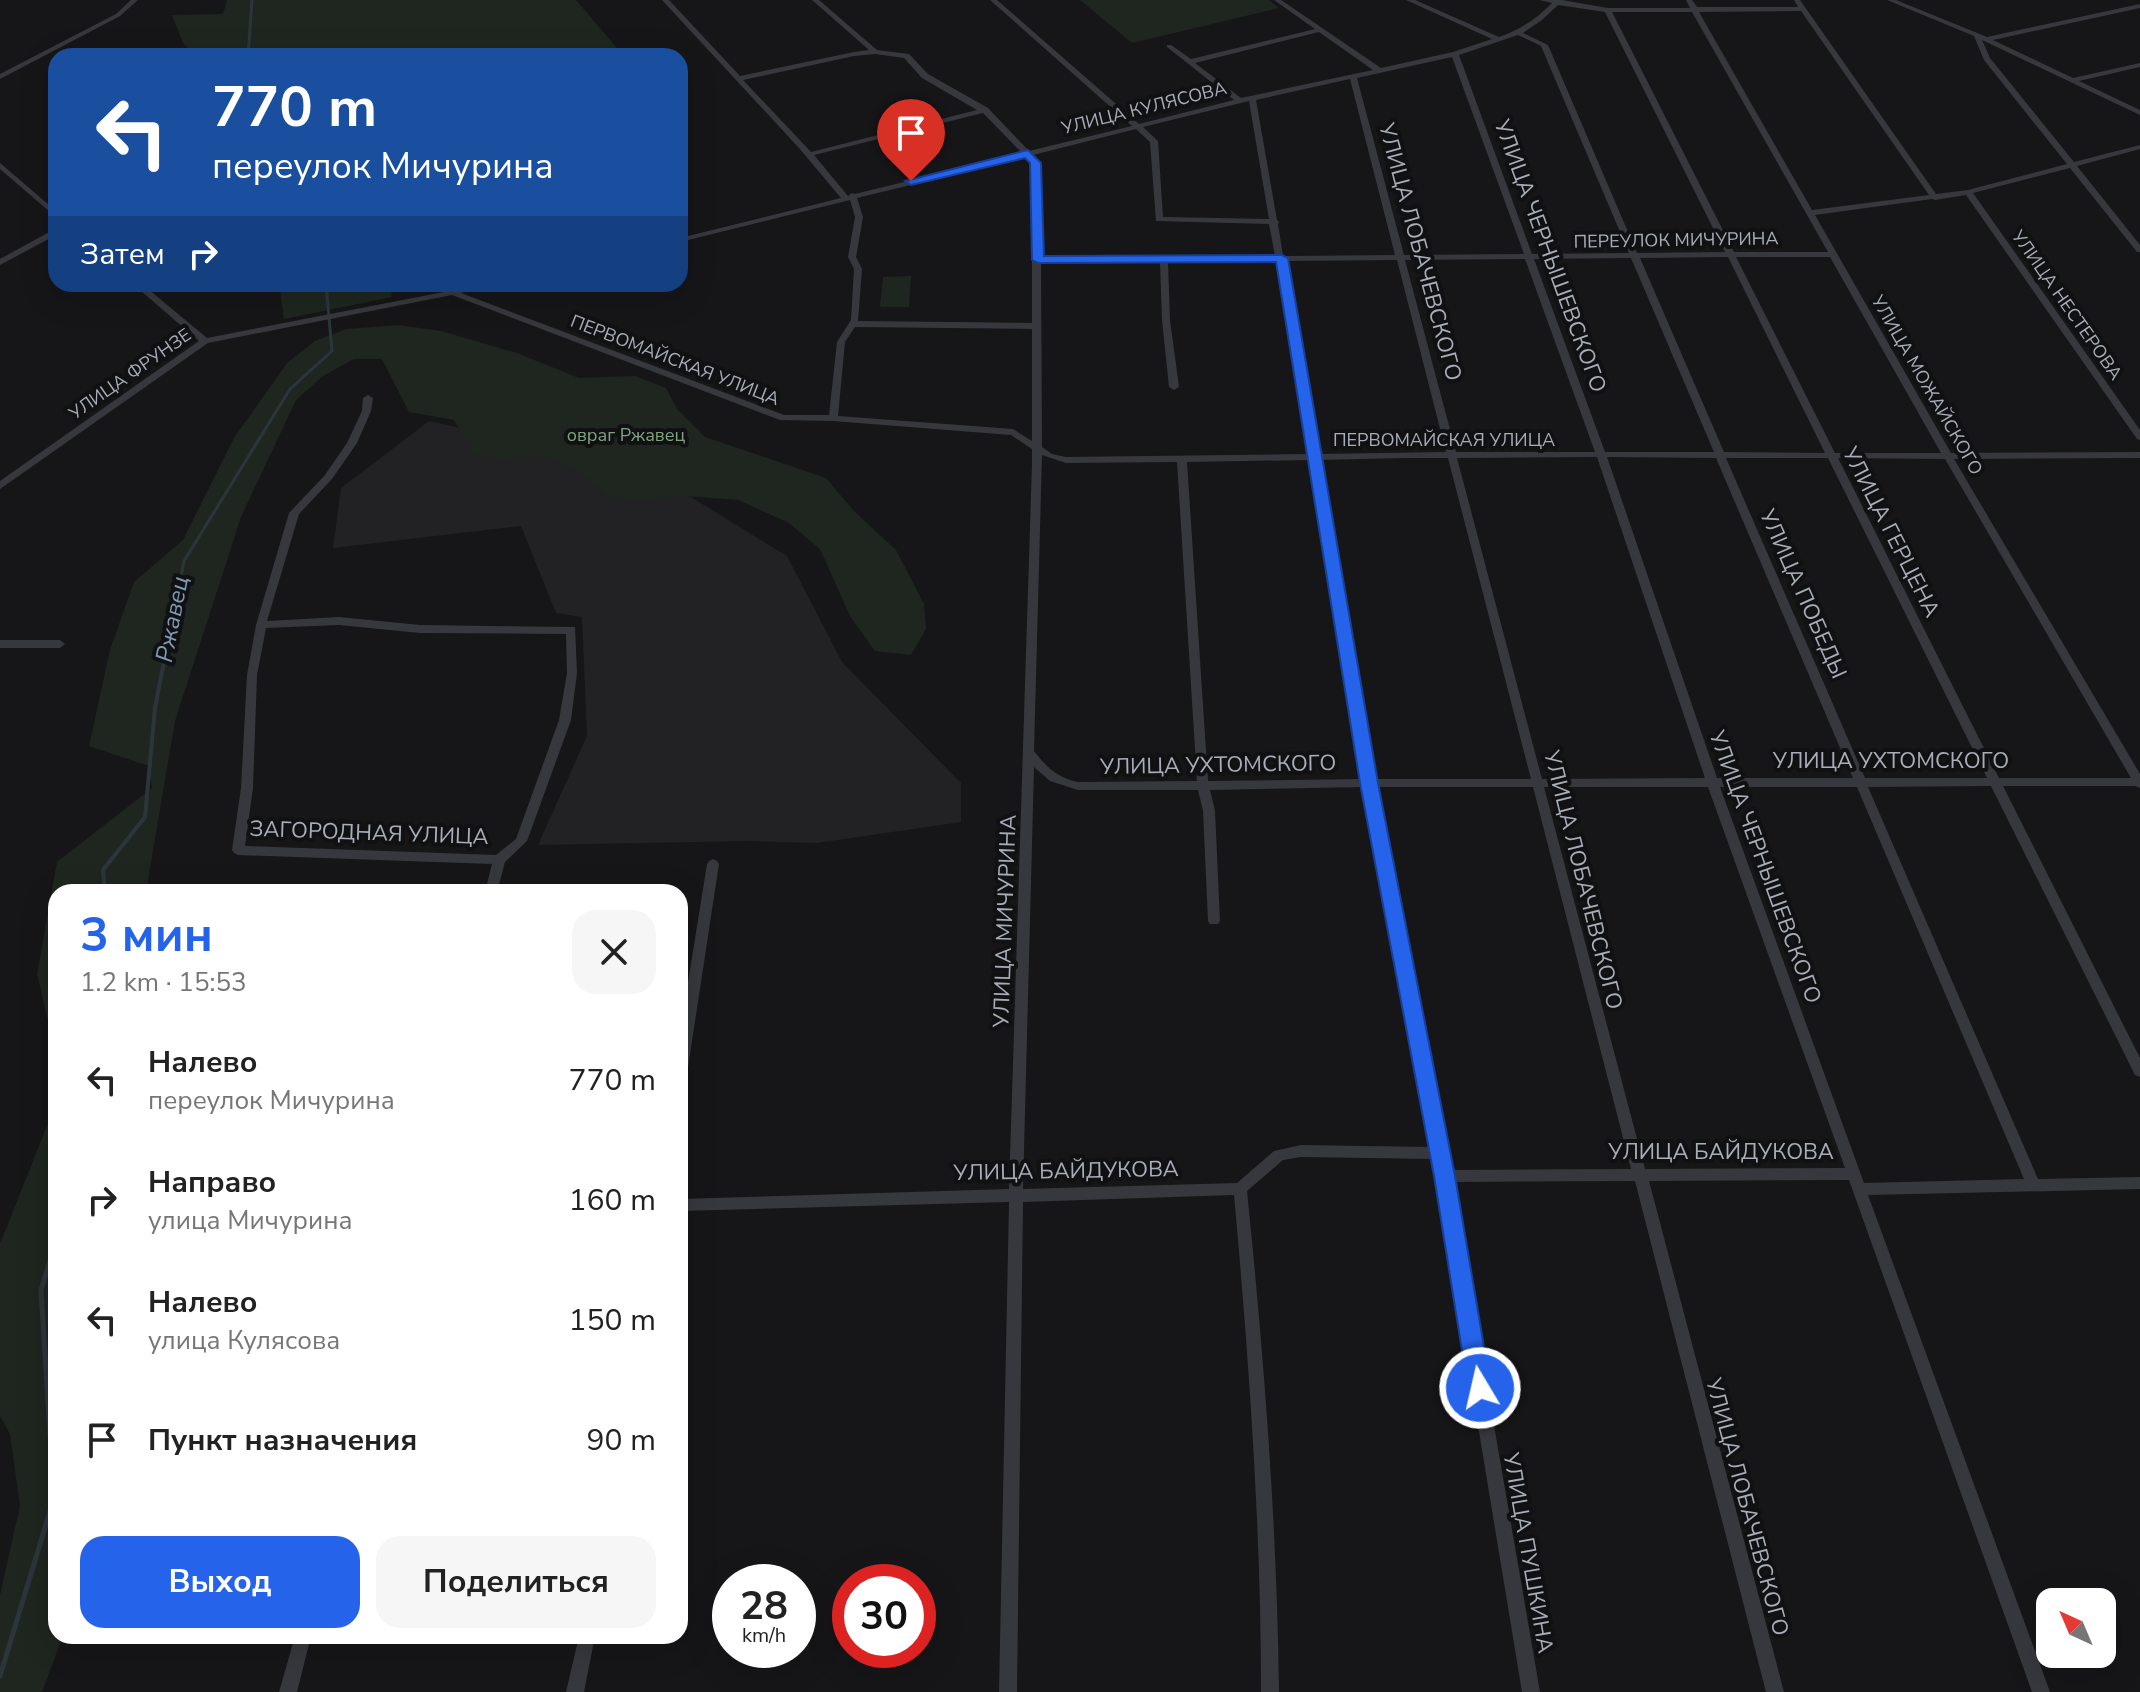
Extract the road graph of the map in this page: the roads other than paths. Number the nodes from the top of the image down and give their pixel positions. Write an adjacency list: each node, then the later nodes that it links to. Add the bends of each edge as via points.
1 (135, 0): 21 (street, via 118,15)
2 (665, 0): 30 (street)
3 (815, 0): 23 (street)
4 (993, 0): 35 (street)
5 (1277, 0): 16 (street)
6 (1409, 0): 19 (street)
7 (1542, 0): 11 (street)
8 (1689, 0): 15 (street, УЛИЦА МОЖАЙСКОГО)
9 (1797, 0): 13 (street)
10 (1892, 0): 18 (street)
11 (1558, 1): 14 (street); 17 (street, УЛИЦА КУЛЯСОВА)
12 (2140, 6): 18 (street)
13 (1802, 9): 15 (street); 43 (street)
14 (1608, 10): 15 (street); 51 (street, УЛИЦА ГЕРЦЕНА)
15 (1695, 10): 45 (street, УЛИЦА МОЖАЙСКОГО)
16 (1320, 30): 25 (street); 27 (street)
17 (1518, 33): 19 (street, УЛИЦА КУЛЯСОВА); 53 (street, УЛИЦА ПОБЕДЫ, via 1544,45)
18 (1982, 37): 31 (street); 40 (street, via 1987,58)
19 (1500, 40): 24 (street, УЛИЦА КУЛЯСОВА)
20 (1169, 46): 25 (street)
21 (55, 48)
22 (48, 52): 28 (street)
23 (875, 52): 30 (street); 33 (street, via 906,56 925,76)
24 (1455, 54): 27 (street, УЛИЦА КУЛЯСОВА); 52 (street, УЛИЦА ЧЕРНЫШЕВСКОГО)
25 (1189, 62): 32 (street)
26 (2140, 65): 31 (street)
27 (1380, 71): 29 (street, УЛИЦА КУЛЯСОВА)
28 (0, 77)
29 (1353, 77): 32 (street, УЛИЦА КУЛЯСОВА); 55 (street, УЛИЦА ЛОБАЧЕВСКОГО)
30 (737, 79): 38 (street)
31 (2075, 80): 34 (street)
32 (1246, 99): 35 (street, УЛИЦА КУЛЯСОВА); 46 (street, УЛИЦА ПУШКИНА)
33 (985, 110): 37 (street); 38 (street)
34 (2140, 113)
35 (1139, 125): 37 (street, УЛИЦА КУЛЯСОВА); 46 (street, via 1154,141 1159,219)
36 (2140, 147): 40 (street)
37 (1028, 153): 42 (street, УЛИЦА КУЛЯСОВА); 57 (street, УЛИЦА МИЧУРИНА, via 1036,163)
38 (810, 154): 42 (street)
39 (0, 165): 44 (street)
40 (2071, 166): 41 (street); 49 (street)
41 (1968, 192): 43 (street); 68 (street, УЛИЦА НЕСТЕРОВА)
42 (848, 196): 48 (street, УЛИЦА КУЛЯСОВА); 62 (street, via 859,217 852,257 858,269)
43 (1935, 198): 45 (street)
44 (48, 208)
45 (1811, 213): 50 (street, УЛИЦА МОЖАЙСКОГО)
46 (1275, 222): 54 (street, УЛИЦА ПУШКИНА)
47 (48, 236): 58 (street)
48 (688, 238)
49 (2140, 250)
50 (1834, 254): 51 (street, ПЕРЕУЛОК МИЧУРИНА); 76 (street, УЛИЦА МОЖАЙСКОГО)
51 (1729, 255): 53 (street, ПЕРЕУЛОК МИЧУРИНА); 70 (street, УЛИЦА ГЕРЦЕНА)
52 (1529, 257): 53 (street, ПЕРЕУЛОК МИЧУРИНА); 55 (street, ПЕРЕУЛОК МИЧУРИНА); 72 (street, УЛИЦА ЧЕРНЫШЕВСКОГО)
53 (1636, 257): 73 (street, УЛИЦА ПОБЕДЫ)
54 (1282, 258): 55 (street, ПЕРЕУЛОК МИЧУРИНА); 56 (street, ПЕРЕУЛОК МИЧУРИНА); 75 (street, УЛИЦА ПУШКИНА)
55 (1403, 258): 71 (street, УЛИЦА ЛОБАЧЕВСКОГО)
56 (1164, 259): 57 (street, ПЕРЕУЛОК МИЧУРИНА); 65 (street)
57 (1038, 260): 63 (street, УЛИЦА МИЧУРИНА)
58 (0, 262)
59 (147, 292): 64 (street, УЛИЦА ФРУНЗЕ)
60 (439, 292): 64 (street)
61 (461, 292): 67 (street, ПЕРВОМАЙСКАЯ УЛИЦА, via 783,418)
62 (853, 324): 63 (street); 67 (street, via 841,342)
63 (1038, 326): 69 (street, УЛИЦА МИЧУРИНА)
64 (205, 341): 78 (street, УЛИЦА ФРУНЗЕ)
65 (1174, 387)
66 (368, 398): 79 (street, via 369,410 350,443 309,502 294,513)
67 (833, 418): 69 (street, ПЕРВОМАЙСКАЯ УЛИЦА, via 1013,432)
68 (2140, 437)
69 (1037, 445): 77 (street, ПЕРВОМАЙСКАЯ УЛИЦА, via 1049,456 1066,460); 82 (street, УЛИЦА МИЧУРИНА)
70 (1828, 454): 73 (street, ПЕРВОМАЙСКАЯ УЛИЦА); 76 (street, ПЕРВОМАЙСКАЯ УЛИЦА); 83 (street, УЛИЦА ГЕРЦЕНА)
71 (1452, 455): 72 (street, ПЕРВОМАЙСКАЯ УЛИЦА); 75 (street, ПЕРВОМАЙСКАЯ УЛИЦА); 88 (street, УЛИЦА ЛОБАЧЕВСКОГО)
72 (1601, 455): 73 (street, ПЕРВОМАЙСКАЯ УЛИЦА); 85 (street, УЛИЦА ЧЕРНЫШЕВСКОГО)
73 (1720, 455): 84 (street, УЛИЦА ПОБЕДЫ)
74 (2140, 455): 76 (street, ПЕРВОМАЙСКАЯ УЛИЦА)
75 (1314, 457): 77 (street, ПЕРВОМАЙСКАЯ УЛИЦА); 87 (street, УЛИЦА ПУШКИНА)
76 (1949, 458): 86 (street, УЛИЦА МОЖАЙСКОГО)
77 (1182, 460): 89 (street)
78 (0, 486)
79 (261, 625): 90 (street, ЗАГОРОДНАЯ УЛИЦА, via 238,850); 90 (street, ЗАГОРОДНАЯ УЛИЦА, via 339,621 420,629 571,630 565,720 521,841)
80 (0, 644): 81 (street)
81 (60, 644)
82 (1031, 754): 89 (street, УЛИЦА УХТОМСКОГО, via 1046,775 1073,786); 104 (street, УЛИЦА МИЧУРИНА)
83 (1996, 780): 84 (street, УЛИЦА УХТОМСКОГО); 86 (street, УЛИЦА УХТОМСКОГО); 95 (street, УЛИЦА ГЕРЦЕНА)
84 (1862, 781): 85 (street, УЛИЦА УХТОМСКОГО); 101 (street, УЛИЦА ПОБЕДЫ)
85 (1712, 782): 88 (street, УЛИЦА УХТОМСКОГО); 98 (street, УЛИЦА ЧЕРНЫШЕВСКОГО)
86 (2140, 782)
87 (1369, 783): 88 (street, УЛИЦА УХТОМСКОГО); 89 (street, УЛИЦА УХТОМСКОГО); 96 (street, УЛИЦА ПУШКИНА)
88 (1538, 783): 97 (street, УЛИЦА ЛОБАЧЕВСКОГО)
89 (1203, 786): 93 (street)
90 (499, 860): 92 (street, ЗАГОРОДНАЯ УЛИЦА)
91 (713, 864): 94 (street)
92 (493, 884)
93 (1214, 921)
94 (688, 1023)
95 (2140, 1071)
96 (1440, 1153): 99 (street, УЛИЦА ПУШКИНА); 102 (street, via 1301,1151 1279,1155)
97 (1638, 1173): 98 (street, УЛИЦА БАЙДУКОВА); 99 (street, УЛИЦА БАЙДУКОВА); 113 (street, УЛИЦА ЛОБАЧЕВСКОГО)
98 (1853, 1174): 103 (street, УЛИЦА ЧЕРНЫШЕВСКОГО)
99 (1444, 1176): 112 (street, УЛИЦА ПУШКИНА)
100 (2140, 1183): 101 (street)
101 (2034, 1186): 103 (street)
102 (1240, 1189): 104 (street, УЛИЦА БАЙДУКОВА); 111 (street, via 1264,1436)
103 (1859, 1189): 114 (street, УЛИЦА ЧЕРНЫШЕВСКОГО)
104 (1016, 1193): 105 (street, УЛИЦА БАЙДУКОВА); 110 (street, УЛИЦА МИЧУРИНА)
105 (688, 1205)
106 (301, 1644): 108 (street)
107 (585, 1644): 109 (street)
108 (288, 1692)
109 (575, 1692)
110 (1008, 1692)
111 (1270, 1692)
112 (1531, 1692)
113 (1775, 1692)
114 (2041, 1692)

